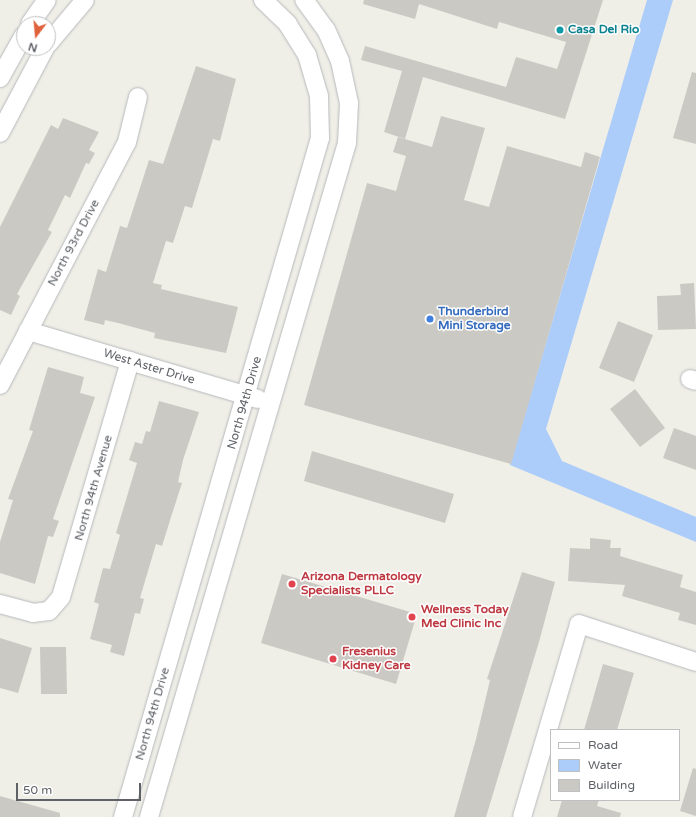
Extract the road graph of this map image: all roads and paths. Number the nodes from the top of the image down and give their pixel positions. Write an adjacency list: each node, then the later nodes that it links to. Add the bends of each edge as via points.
1 (47, 0): 5 (street)
2 (85, 0): 6 (street)
3 (263, 0): 15 (street, North 94th Drive, via 288,24 307,55 319,96 320,138)
4 (304, 0): 16 (street, North 94th Drive, via 326,30 340,61 349,103 349,124 342,164)
5 (36, 16)
6 (56, 34)
7 (16, 49): 9 (street)
8 (41, 56): 11 (street)
9 (0, 78)
10 (138, 97): 12 (street, North 93rd Drive, via 127,142)
11 (0, 133)
12 (28, 331): 13 (street, West Aster Drive); 14 (street, North 93rd Drive)
13 (130, 361): 15 (street, West Aster Drive); 17 (street, North 94th Avenue, via 61,597 49,611 33,613)
14 (0, 385)
15 (247, 396): 16 (street, West Aster Drive); 19 (street, North 94th Drive)
16 (270, 403): 20 (street, North 94th Drive)
17 (0, 604)
18 (696, 662): 23 (street, via 579,624)
19 (138, 767): 20 (street); 21 (street, North 94th Drive)
20 (162, 775): 22 (street, North 94th Drive)
21 (123, 817)
22 (149, 817)
23 (522, 817)

